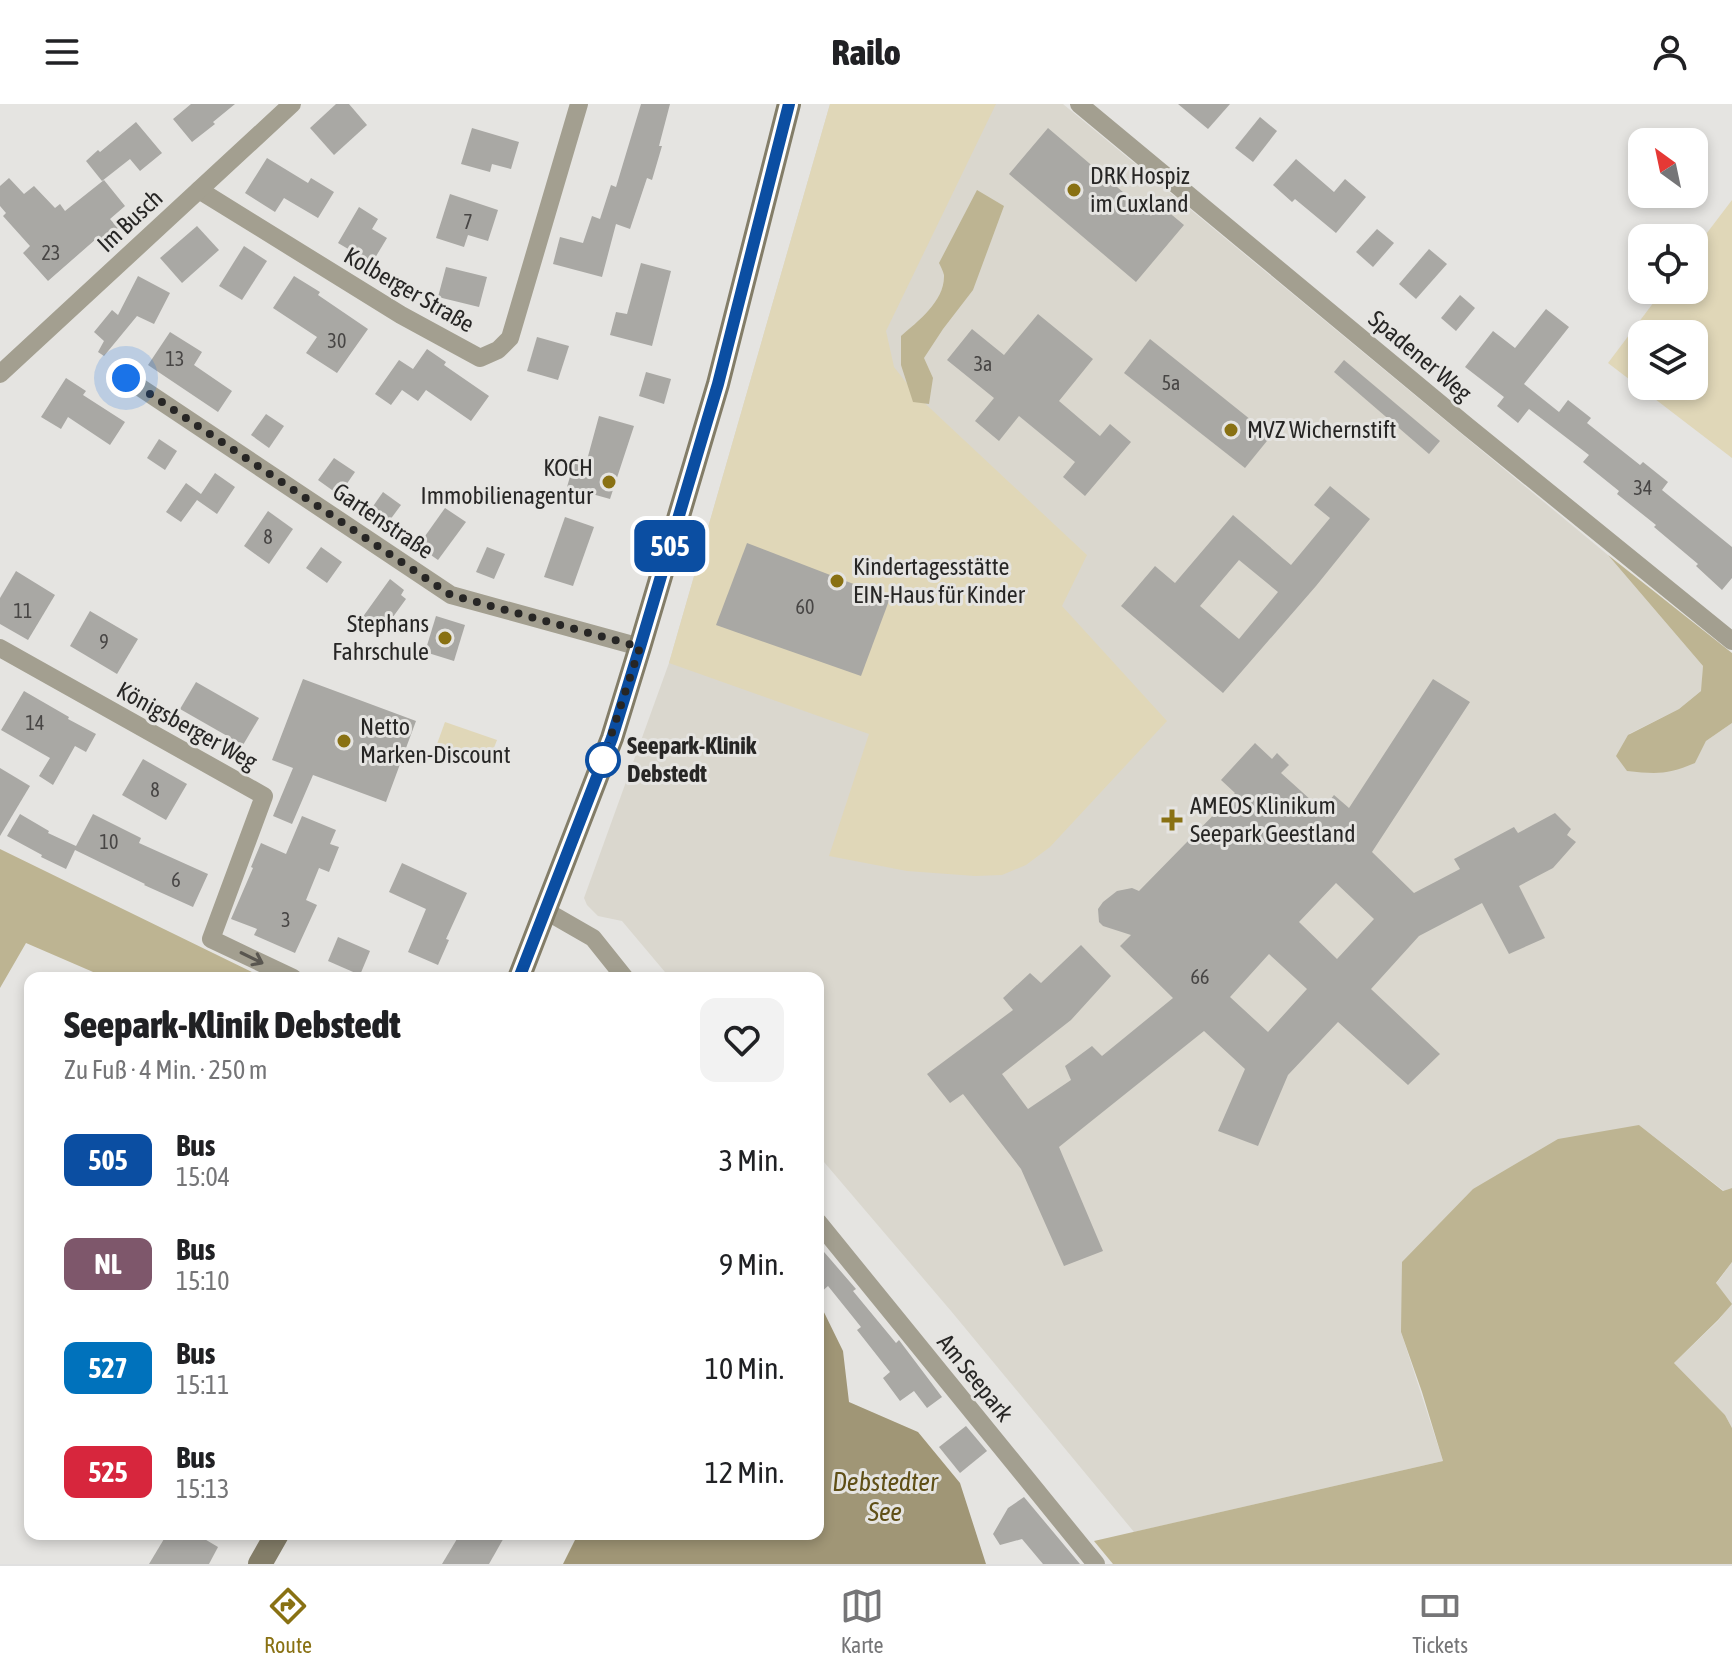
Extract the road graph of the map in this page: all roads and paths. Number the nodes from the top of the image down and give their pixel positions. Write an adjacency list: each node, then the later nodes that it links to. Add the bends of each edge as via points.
1 (292, 104): 5 (street, Im Busch)
2 (579, 104): 5 (street, Kolberger Straße, via 510,338 480,358)
3 (789, 104): 9 (main road, via 718,384)
4 (1079, 104): 8 (street, Spadener Weg)
5 (199, 190): 6 (street, Im Busch)
6 (0, 374)
7 (126, 378): 9 (street, Gartenstraße, via 451,595)
8 (1732, 641)
9 (640, 647): 11 (main road, via 612,738)
10 (0, 648): 12 (street, Königsberger Weg, one-way to 12, via 264,796 211,939)
11 (546, 911): 13 (main road); 14 (street, via 593,938)
12 (280, 972)
13 (521, 972)
14 (620, 972)
15 (824, 1229): 18 (street, Am Seepark)
16 (274, 1540): 17 (main road)
17 (260, 1564)
18 (1096, 1564)

